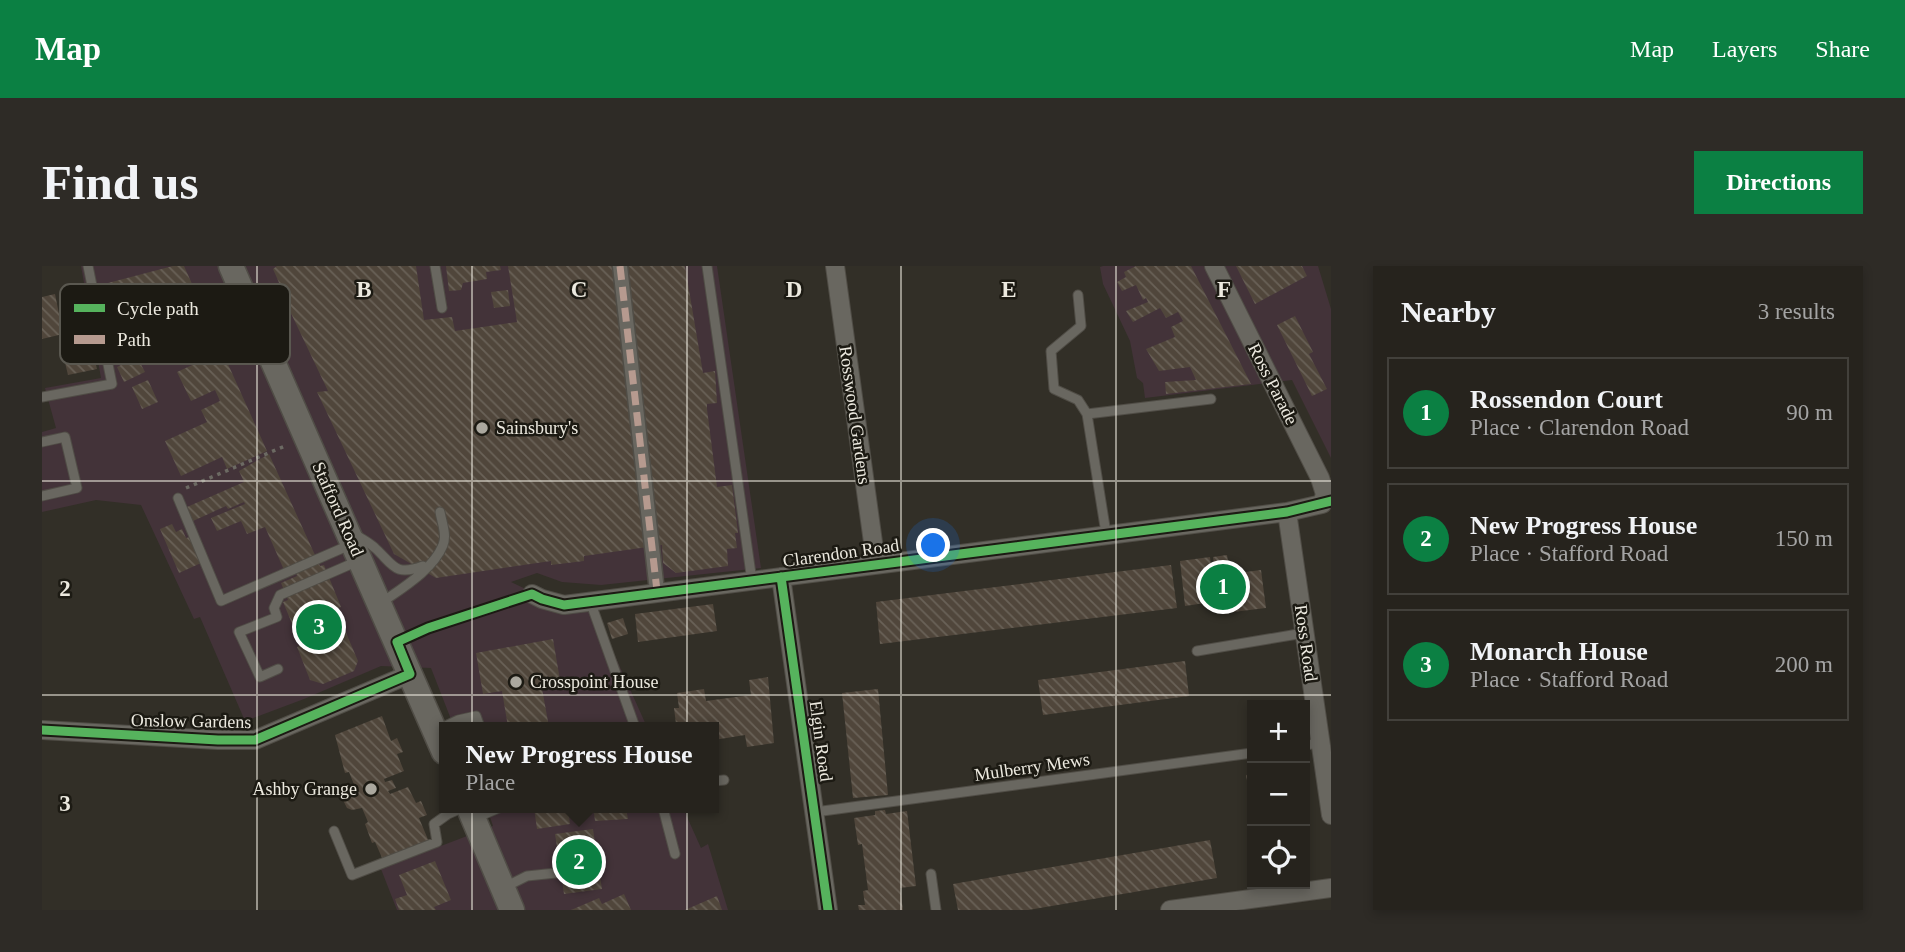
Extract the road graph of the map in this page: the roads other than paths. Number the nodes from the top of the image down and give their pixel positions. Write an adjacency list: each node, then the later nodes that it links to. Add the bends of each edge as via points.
1 (88, 266): 8 (lane)
2 (231, 266): 9 (main road, Stafford Road)
3 (435, 266): 11 (lane)
4 (620, 266): 29 (street)
5 (707, 266): 28 (lane)
6 (835, 266): 26 (street, Rosswood Gardens)
7 (1214, 266): 20 (street, Ross Parade, via 1320,478)
8 (92, 284)
9 (239, 284)
10 (1078, 295): 16 (lane, via 1081,326 1051,351 1054,389 1078,400)
11 (442, 308)
12 (108, 364): 14 (lane, via 112,384)
13 (275, 364): 24 (main road, Stafford Road)
14 (42, 397)
15 (1211, 399): 16 (lane)
16 (1087, 414): 23 (lane)
17 (42, 442): 19 (lane, via 65,437 76,488)
18 (179, 494): 24 (lane, via 221,601)
19 (42, 496)
20 (1326, 503): 22 (street, Clarendon Road)
21 (440, 512): 25 (lane, via 444,545)
22 (1287, 512): 23 (street, Clarendon Road); 33 (street, Ross Road)
23 (1106, 533): 26 (street, Clarendon Road)
24 (353, 544): 25 (lane, via 376,549 393,566 410,571); 32 (main road, Stafford Road); 35 (lane, via 281,596 274,608 277,617 239,632 260,677)
25 (430, 564): 32 (lane)
26 (876, 564): 27 (street, Clarendon Road)
27 (781, 577): 28 (street, Clarendon Road); 44 (street, Elgin Road)
28 (752, 581): 29 (street, Clarendon Road)
29 (657, 591): 31 (street, Clarendon Road)
30 (532, 594): 31 (street, Clarendon Road, via 564,605)
31 (590, 601): 39 (lane)
32 (380, 604): 36 (main road, Stafford Road)
33 (1304, 633): 34 (lane); 42 (street, Ross Road)
34 (1197, 651)
35 (278, 669)
36 (410, 674): 40 (street, Onslow Gardens, via 255,740); 41 (main road, Stafford Road)
37 (456, 722): 38 (lane, via 476,716)
38 (478, 722)
39 (633, 722)
40 (42, 730)
41 (439, 739)
42 (1313, 744): 48 (street, Ross Road)
43 (1247, 753): 44 (lane, Mulberry Mews)
44 (816, 812): 55 (street, Elgin Road)
45 (455, 813): 49 (lane, via 434,824 437,842 352,875)
46 (469, 813): 54 (main road)
47 (664, 813): 50 (lane)
48 (1331, 815)
49 (334, 831)
50 (675, 854)
51 (556, 873): 54 (lane, via 527,876)
52 (931, 874): 56 (lane)
53 (1331, 888): 57 (street)
54 (508, 899)
55 (828, 910)
56 (936, 910)
57 (1170, 910)

